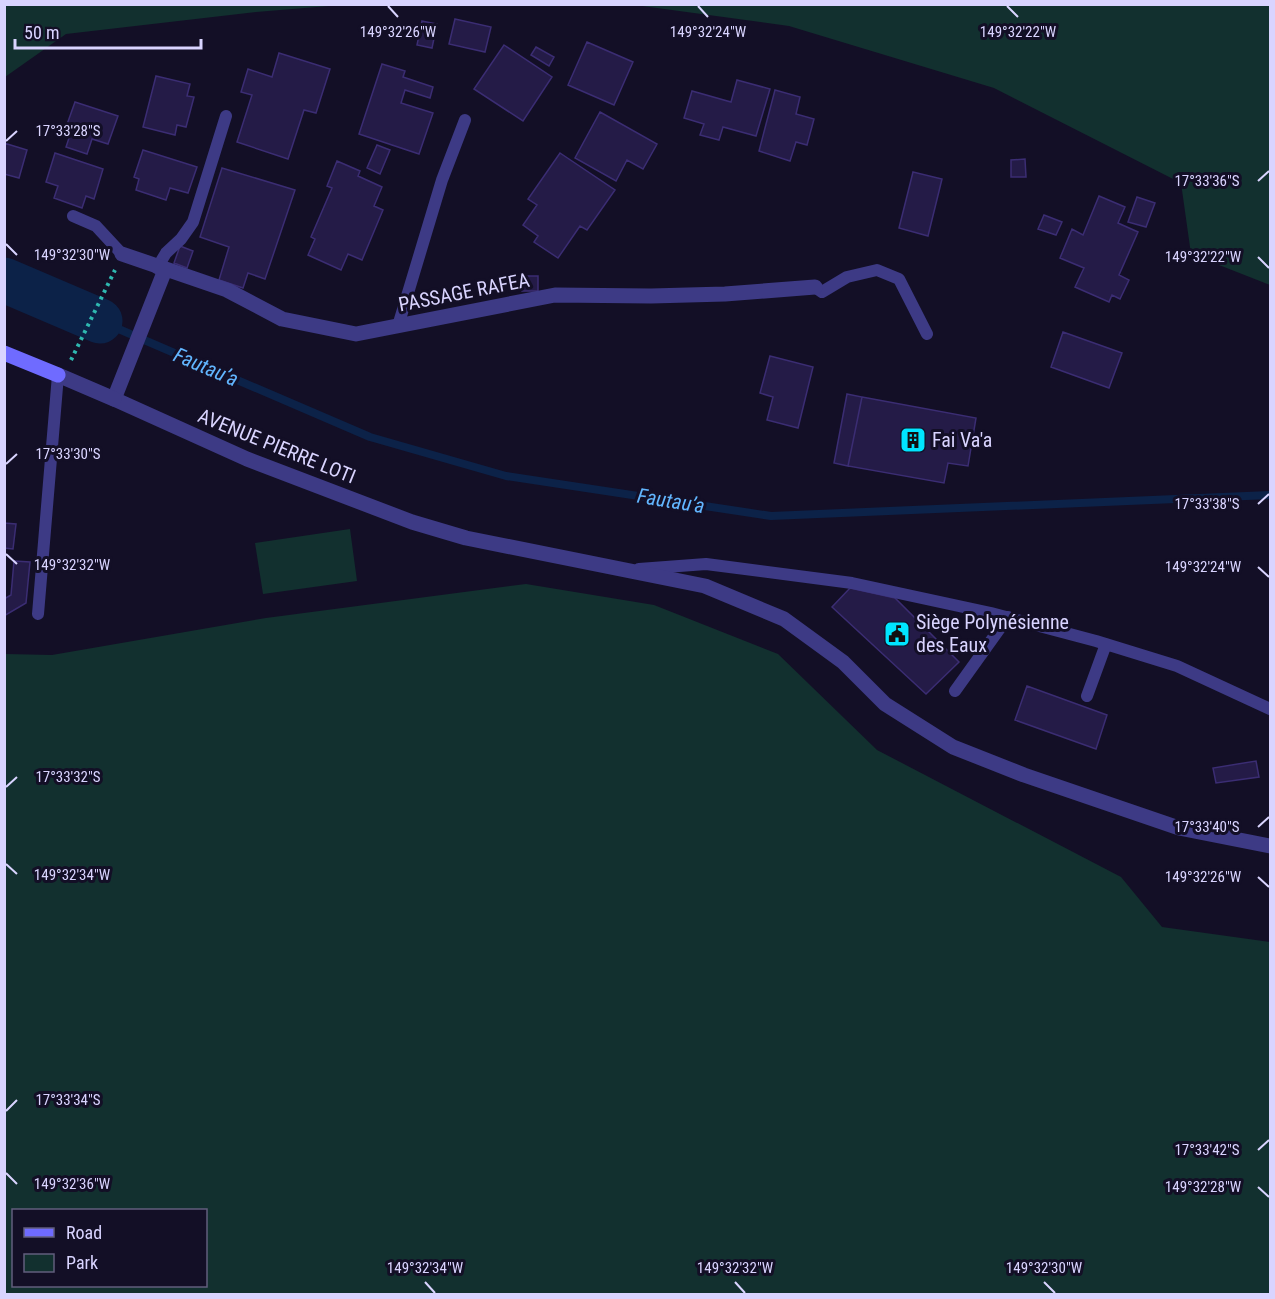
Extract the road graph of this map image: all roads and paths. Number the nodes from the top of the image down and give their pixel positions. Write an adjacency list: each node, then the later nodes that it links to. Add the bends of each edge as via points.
1 (226, 116): 5 (lane, via 193,222 166,253)
2 (465, 120): 8 (lane, via 442,180)
3 (73, 216): 4 (lane, via 96,226)
4 (122, 254): 5 (street, PASSAGE RAFEA)
5 (161, 269): 8 (street, PASSAGE RAFEA, via 227,291 282,319 356,334); 13 (street)
6 (112, 278): 10 (path)
7 (815, 287): 8 (street, PASSAGE RAFEA, via 725,294 555,295); 9 (lane, via 822,292 848,278 877,270 888,274 899,279)
8 (398, 327)
9 (927, 334)
10 (77, 349)
11 (4, 353): 12 (main road, AVENUE PIERRE LOTI)
12 (58, 375): 13 (street, AVENUE PIERRE LOTI); 15 (lane)
13 (114, 399): 14 (street, AVENUE PIERRE LOTI, via 247,459 412,522 466,538)
14 (630, 570): 16 (lane, via 706,564 852,583); 21 (street, AVENUE PIERRE LOTI, via 705,586 784,619 843,662 885,704 953,747 1179,828)
15 (38, 614)
16 (1008, 617): 17 (lane); 18 (lane)
17 (1106, 644): 19 (lane); 20 (lane, via 1177,666)
18 (955, 690)
19 (1087, 696)
20 (1270, 709)
21 (1270, 846)

